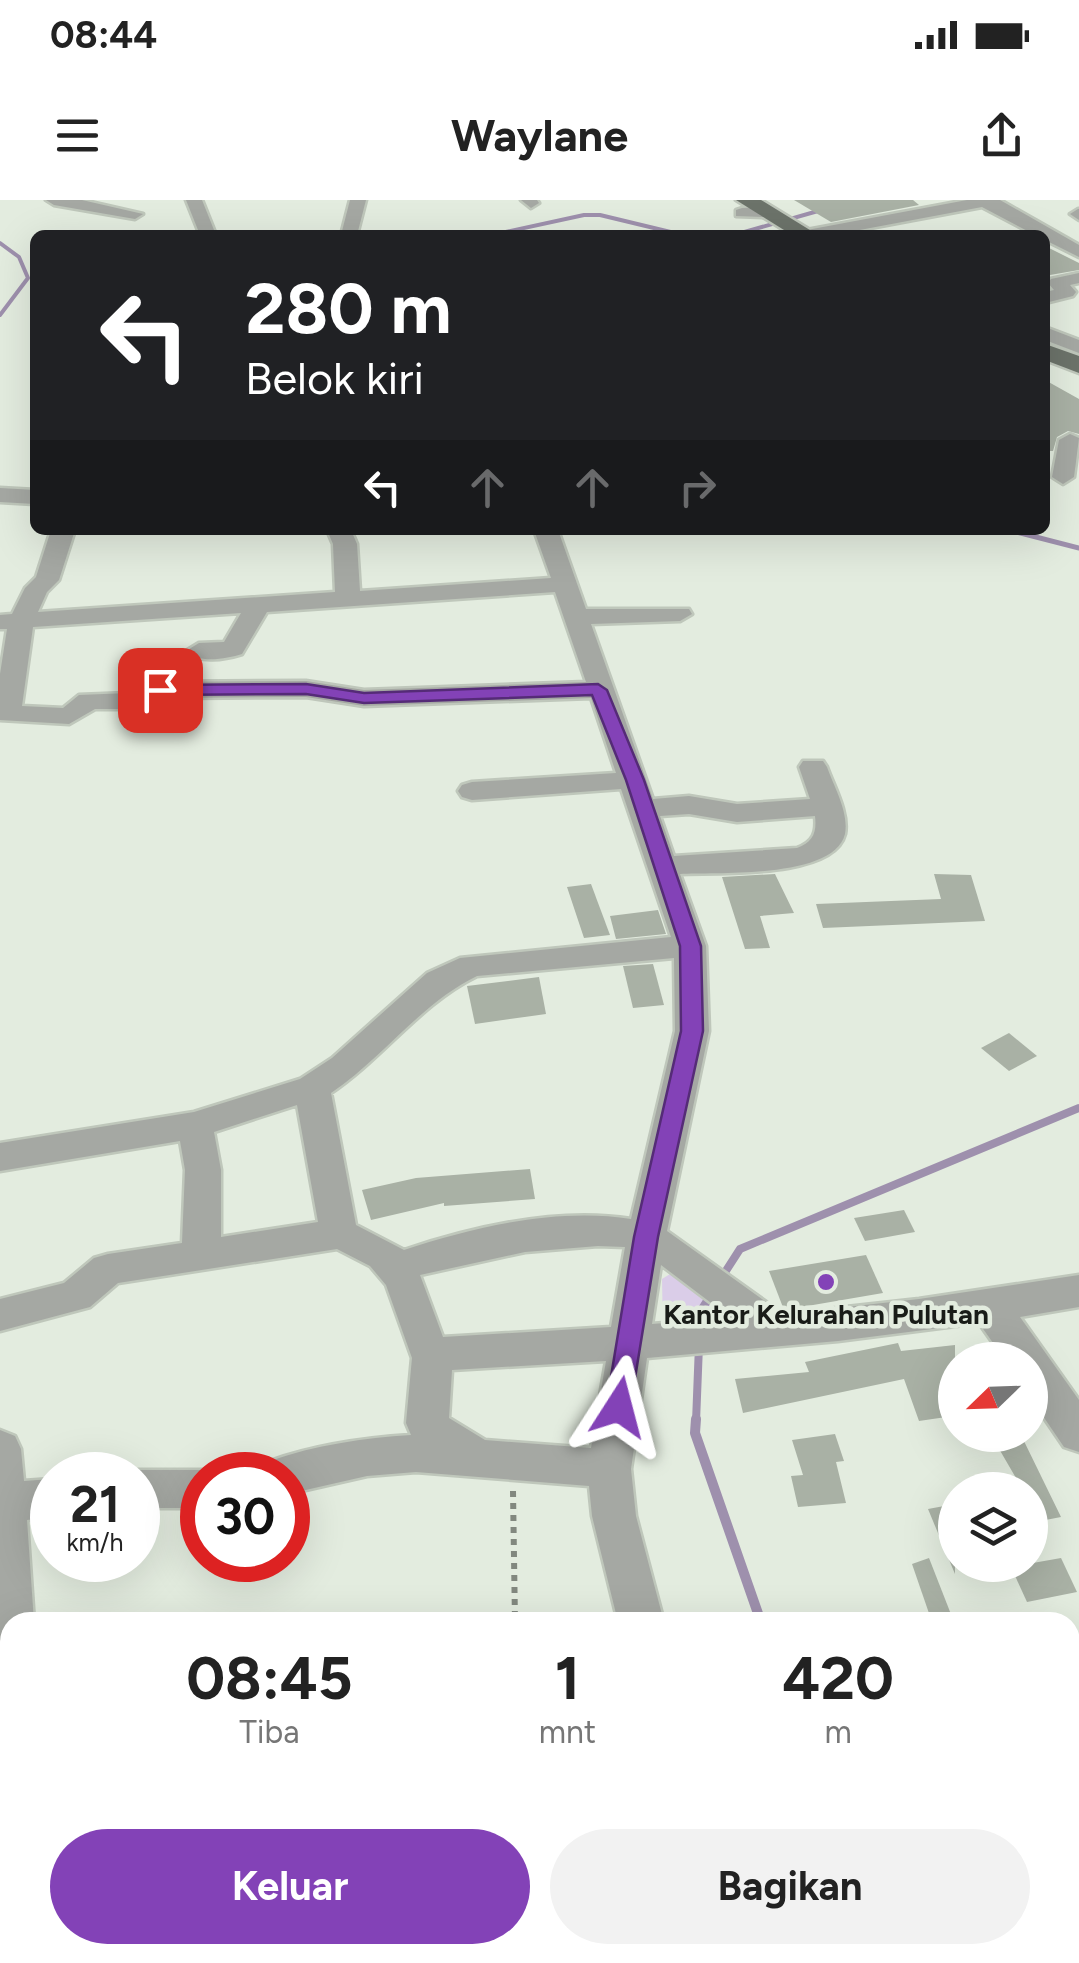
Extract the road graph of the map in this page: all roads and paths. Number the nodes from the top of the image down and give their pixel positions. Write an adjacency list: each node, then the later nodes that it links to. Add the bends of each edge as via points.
1 (54, 200): 8 (street)
2 (194, 200): 10 (street)
3 (358, 200): 11 (street)
4 (921, 200): 7 (street)
5 (986, 200): 7 (street); 12 (street)
6 (744, 206): 9 (main road)
7 (940, 210): 9 (street)
8 (135, 214)
9 (789, 225)
10 (206, 230)
11 (350, 230)
12 (1037, 230)
13 (1050, 237): 15 (street)
14 (1079, 237): 15 (street)
15 (1058, 242): 16 (street)
16 (1079, 252)
17 (1079, 278): 18 (street, via 1059,282 1067,292)
18 (1050, 297)
19 (1050, 335): 20 (street)
20 (1079, 347)
21 (1050, 353): 22 (main road)
22 (1079, 365)
23 (1050, 438): 24 (street)
24 (1075, 441): 25 (street)
25 (1064, 477)
26 (0, 495): 27 (street)
27 (30, 497)
28 (62, 535): 36 (street, via 48,580)
29 (342, 535): 31 (street)
30 (548, 535): 32 (street)
31 (348, 598): 32 (street); 33 (street)
32 (571, 600): 35 (street); 39 (street)
33 (260, 602): 34 (street); 37 (street, via 233,649)
34 (204, 607): 36 (street); 37 (street)
35 (680, 614)
36 (10, 622): 38 (street, via 7,714 69,716 90,701)
37 (199, 651): 38 (street)
38 (186, 690): 39 (street, via 306,689 364,698)
39 (598, 690): 42 (street)
40 (813, 766): 43 (street)
41 (472, 791): 42 (street)
42 (640, 794): 43 (street, via 737,813); 44 (street)
43 (825, 807): 44 (street, via 833,833 819,852)
44 (664, 866): 45 (street)
45 (690, 946): 46 (street, via 455,971); 50 (street, via 692,1031)
46 (312, 1088): 47 (street); 49 (street)
47 (195, 1125): 48 (street); 51 (street, via 203,1170)
48 (0, 1157)
49 (338, 1234): 51 (street); 52 (street, via 379,1248)
50 (646, 1237): 52 (street, via 559,1232); 56 (street); 58 (street)
51 (201, 1253): 55 (street, via 108,1269 76,1296)
52 (398, 1266): 59 (street)
53 (1079, 1291): 54 (street)
54 (990, 1307): 56 (street); 57 (street)
55 (0, 1315)
56 (775, 1330): 58 (street)
57 (1015, 1342)
58 (630, 1344): 59 (street); 65 (street)
59 (433, 1354): 63 (street, via 427,1423 432,1433)
60 (1048, 1389): 61 (street)
61 (1079, 1434)
62 (0, 1449): 67 (street)
63 (493, 1458): 64 (street, via 416,1453); 65 (street); 69 (path)
64 (310, 1469)
65 (609, 1469): 70 (street)
66 (30, 1500): 67 (street)
67 (4, 1502): 68 (street)
68 (10, 1612)
69 (514, 1612)
70 (638, 1612)

